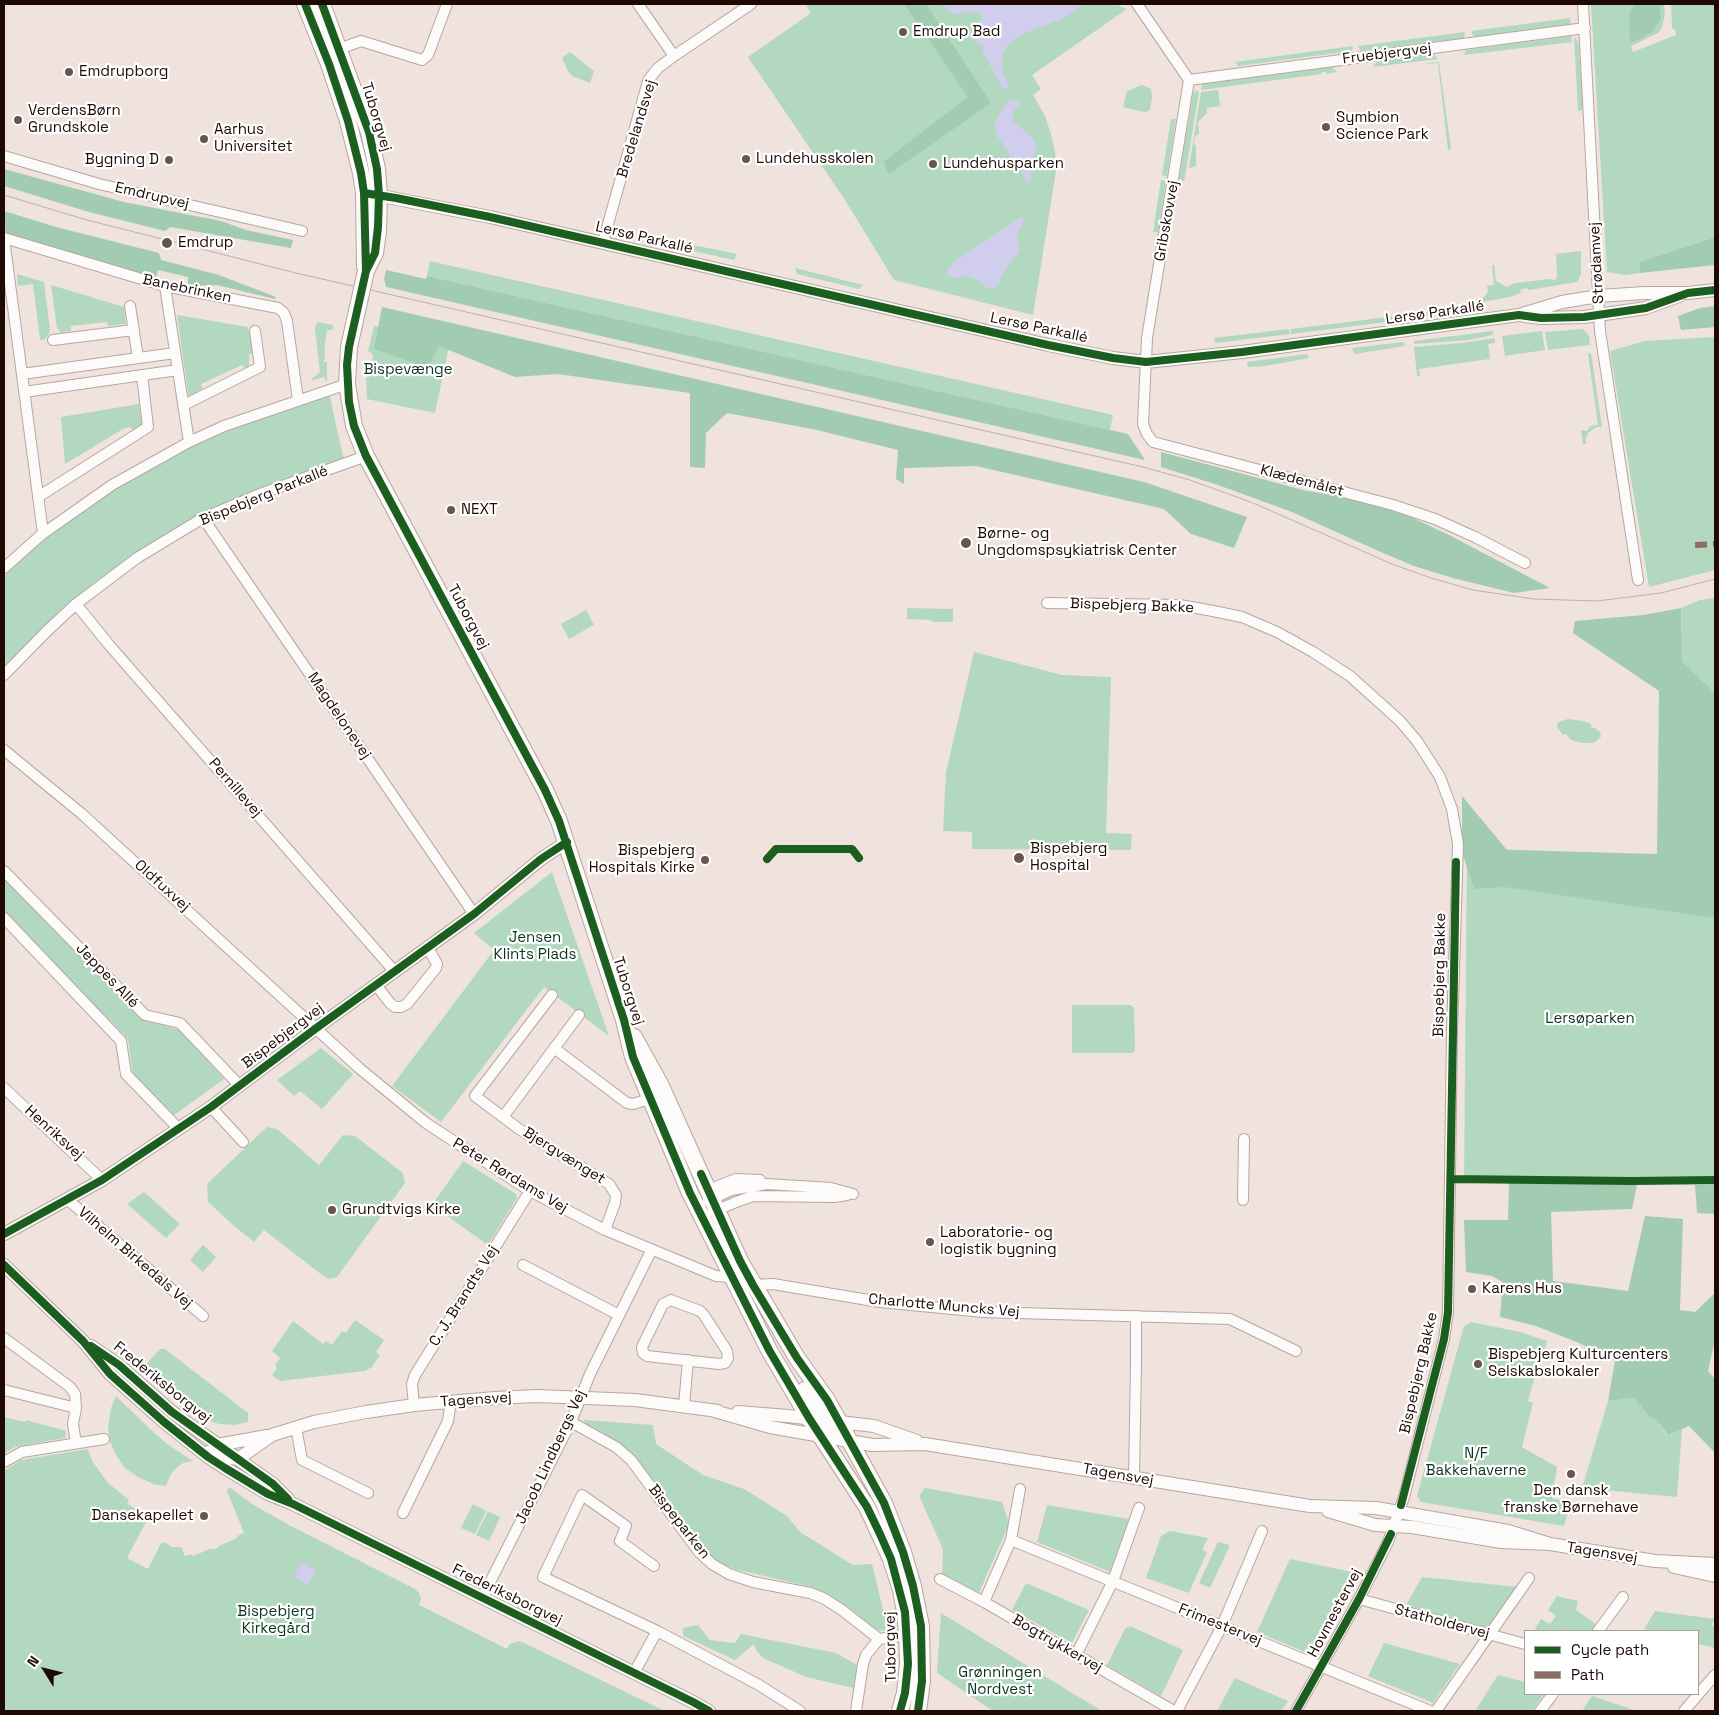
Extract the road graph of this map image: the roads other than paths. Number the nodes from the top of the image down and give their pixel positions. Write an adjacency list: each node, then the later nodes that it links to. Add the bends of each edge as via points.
1 (304, 4): 13 (main road, Tuborgvej, via 329,64 361,173)
2 (322, 4): 9 (main road, Tuborgvej)
3 (448, 4): 9 (street, via 428,55 422,60 361,41)
4 (638, 4): 10 (street)
5 (750, 4): 10 (street, Bredelandsvej)
6 (1584, 4): 8 (street, Strødamvej)
7 (1139, 5): 11 (street)
8 (1586, 28): 11 (street, Fruebjergvej); 20 (street, Strødamvej)
9 (339, 49): 13 (main road, Tuborgvej, via 369,132 377,169)
10 (674, 56): 16 (street, Bredelandsvej, via 648,81)
11 (1189, 80): 29 (street, Gribskovvej, via 1147,338)
12 (4, 156): 14 (street, Emdrupvej, via 99,184)
13 (371, 194): 16 (street, Lersø Parkallé); 33 (main road, Tuborgvej, bridge, via 366,271 349,347)
14 (302, 231)
15 (4, 239): 17 (street, Banebrinken); 31 (street)
16 (603, 242): 29 (street, Lersø Parkallé, via 1048,345)
17 (165, 286): 27 (street); 35 (street, Banebrinken, via 278,308 284,313)
18 (1715, 290): 19 (street, Lersø Parkallé)
19 (1688, 293): 20 (street, Lersø Parkallé); 22 (street, Lersø Parkallé, via 1646,308)
20 (1599, 296): 22 (street, Strødamvej); 23 (street, Lersø Parkallé, via 1562,302)
21 (130, 306): 24 (street)
22 (1600, 314): 23 (street, Lersø Parkallé, via 1541,318); 44 (street, Strødamvej)
23 (1519, 315): 29 (street, Lersø Parkallé)
24 (134, 330): 26 (street); 28 (street)
25 (255, 331): 36 (street, via 260,367)
26 (53, 340)
27 (175, 353): 28 (street); 30 (street)
28 (138, 358): 31 (street)
29 (1146, 362): 42 (street, Klædemålet, via 1143,424 1154,442 1393,505 1440,521)
30 (178, 370): 32 (street); 36 (street)
31 (22, 374): 34 (street)
32 (142, 375): 34 (street); 39 (street, via 148,427)
33 (347, 384): 35 (street); 38 (main road, Tuborgvej, via 354,426)
34 (24, 392): 39 (street)
35 (298, 400): 37 (street, via 224,426)
36 (184, 405): 37 (street)
37 (190, 442): 41 (street, via 112,485)
38 (366, 456): 40 (street, Bispebjerg Parkallé); 49 (main road, Tuborgvej, via 545,790)
39 (38, 497): 41 (street)
40 (203, 518): 46 (street, Bispebjerg Parkallé, via 137,558); 51 (street, Magdelonevej)
41 (43, 533): 43 (street)
42 (1525, 563)
43 (4, 568)
44 (1638, 580)
45 (1047, 603): 113 (street, Bispebjerg Bakke, via 1180,606 1214,610 1242,617 1277,632 1350,676 1400,721 1440,777 1452,809 1458,844 1448,1312 1444,1339)
46 (76, 604): 47 (street, Bispebjerg Parkallé); 54 (street, Pernillevej)
47 (4, 675)
48 (4, 750): 59 (street, Oldfuxvej, via 122,850)
49 (567, 842): 51 (street, Bispebjergvej); 58 (main road, Tuborgvej)
50 (4, 871): 61 (street, Jeppes Allé, via 145,1015 180,1023)
51 (474, 914): 53 (street, Bispebjergvej)
52 (4, 918): 66 (street, via 121,1041 126,1074)
53 (428, 948): 54 (street, Bispebjergvej); 55 (street, via 436,968 407,1004 395,1007)
54 (395, 972): 55 (street, Bispebjergvej)
55 (376, 985): 59 (street, Bispebjergvej)
56 (552, 995): 65 (street, Bjergvænget, via 475,1096)
57 (579, 1015): 60 (street)
58 (624, 1020): 63 (main road, Tuborgvej, via 633,1057); 73 (main road, Tuborgvej, via 660,1084)
59 (315, 1029): 61 (street, Bispebjergvej); 70 (street, Peter Rørdams Vej, via 415,1115)
60 (554, 1048): 63 (street, via 627,1103); 65 (street)
61 (240, 1086): 64 (street, Bispebjergvej)
62 (4, 1088): 69 (street, Henriksvej)
63 (649, 1099): 73 (main road, Tuborgvej)
64 (211, 1107): 66 (street, Bispebjergvej); 68 (street)
65 (503, 1116): 74 (street, Bjergvænget, via 609,1184 616,1195)
66 (178, 1128): 69 (street, Bispebjergvej)
67 (1244, 1139): 72 (street)
68 (243, 1142)
69 (102, 1180): 71 (street, Bispebjergvej)
70 (530, 1191): 74 (street, Peter Rørdams Vej); 91 (street, C. J. Brandts Vej, via 415,1375 412,1384)
71 (68, 1200): 75 (street, Bispebjergvej); 82 (street, Vilhelm Birkedals Vej)
72 (1243, 1200)
73 (707, 1205): 73 (street, via 736,1202 753,1196 834,1197 853,1194 831,1188 767,1184 731,1190); 79 (main road, Tuborgvej); 80 (main road, Tuborgvej)
74 (605, 1230): 76 (street, Peter Rørdams Vej)
75 (4, 1234)
76 (651, 1250): 79 (street, Peter Rørdams Vej, via 716,1276); 81 (street, Jacob Lindbergs Vej)
77 (4, 1265): 85 (street, Frederiksborgvej)
78 (522, 1265): 81 (street)
79 (732, 1277): 96 (main road, Tuborgvej, via 769,1350)
80 (753, 1285): 83 (street, Charlotte Muncks Vej, via 773,1284 880,1302 983,1312); 96 (main road, Tuborgvej, via 817,1385)
81 (619, 1315): 89 (street, Jacob Lindbergs Vej)
82 (203, 1316)
83 (1136, 1316): 86 (street, Charlotte Muncks Vej, via 1230,1318); 107 (street)
84 (4, 1338): 93 (street, via 70,1388 75,1394)
85 (83, 1341): 98 (street, Frederiksborgvej, via 110,1374); 104 (street, Frederiksborgvej)
86 (1296, 1351)
87 (688, 1360): 87 (street, via 719,1364 728,1358 727,1351 700,1311 666,1301 642,1347 643,1352 647,1356); 92 (street)
88 (4, 1390): 93 (street)
89 (581, 1397): 90 (street, Tagensvej, via 528,1396); 92 (street, Tagensvej); 95 (street, Jacob Lindbergs Vej)
90 (450, 1401): 91 (street, Tagensvej); 114 (street, via 448,1421)
91 (414, 1405): 97 (street, Tagensvej)
92 (684, 1406): 94 (street, Tagensvej)
93 (76, 1408): 102 (street, via 73,1424)
94 (711, 1410): 96 (street, Tagensvej); 96 (street, Tagensvej, via 770,1427)
95 (570, 1422): 127 (street, Jacob Lindbergs Vej); 135 (street, Bispeparken, via 616,1447 631,1460 699,1552 712,1564 754,1582 823,1598)
96 (823, 1424): 101 (main road); 103 (street, Tagensvej, via 874,1426); 134 (main road, Tuborgvej, via 880,1534 901,1590)
97 (296, 1427): 99 (street, Tagensvej); 109 (street, via 302,1460)
98 (178, 1434): 105 (street, via 210,1453); 110 (street, Frederiksborgvej, via 225,1468 268,1494)
99 (272, 1435): 104 (street, Tagensvej); 105 (street, Tagensvej)
100 (104, 1439): 102 (street)
101 (849, 1440): 103 (street, Tagensvej, via 872,1445); 148 (main road, Tuborgvej, via 884,1503 910,1577 921,1626 922,1681)
102 (76, 1443): 106 (street, via 22,1452)
103 (925, 1444): 107 (street, Tagensvej)
104 (217, 1445): 105 (street, Frederiksborgvej)
105 (238, 1459): 110 (street, Frederiksborgvej, via 273,1484)
106 (4, 1462)
107 (1134, 1478): 111 (street, Tagensvej)
108 (1020, 1489): 117 (street)
109 (368, 1493)
110 (293, 1504): 127 (street, Frederiksborgvej)
111 (1310, 1506): 113 (street, Tagensvej); 115 (street, Tagensvej, via 1371,1524)
112 (1139, 1508): 125 (street)
113 (1399, 1512): 115 (street, Bispebjerg Bakke); 118 (street, Tagensvej, via 1508,1531)
114 (403, 1513)
115 (1394, 1526): 118 (street, Tagensvej, via 1501,1542); 128 (street, Hovmestervej)
116 (1262, 1532): 130 (street)
117 (1011, 1540): 125 (street, Frimestervej); 129 (street)
118 (1550, 1544): 119 (street, Tagensvej)
119 (1655, 1562): 120 (street, Tagensvej); 122 (street, Tagensvej)
120 (1715, 1564)
121 (654, 1566): 132 (street, via 620,1541 626,1526 582,1495 543,1577)
122 (1715, 1576)
123 (1529, 1578): 133 (street)
124 (940, 1579): 129 (street, Bogtrykkervej)
125 (1113, 1581): 130 (street, Frimestervej); 137 (street)
126 (1622, 1597): 131 (street)
127 (482, 1598): 139 (street, Frederiksborgvej)
128 (1360, 1599): 133 (street, Statholdervej); 138 (street, Hovmestervej)
129 (984, 1602): 137 (street, Bogtrykkervej)
130 (1222, 1626): 138 (street, Frimestervej); 149 (street)
131 (1599, 1630)
132 (656, 1631): 139 (street); 145 (street, via 759,1685)
133 (1490, 1634): 136 (street, Statholdervej); 152 (street)
134 (907, 1635): 135 (street); 147 (main road, Tuborgvej, via 908,1664)
135 (879, 1639): 146 (street, via 863,1664)
136 (1524, 1644)
137 (1076, 1655): 149 (street, Bogtrykkervej)
138 (1322, 1667): 150 (street, Hovmestervej); 151 (street, Frimestervej)
139 (634, 1673): 144 (street, Frederiksborgvej)
140 (1715, 1675): 141 (street)
141 (1699, 1692)
142 (1552, 1695): 153 (street)
143 (1697, 1695): 154 (street)
144 (709, 1711)
145 (800, 1711)
146 (856, 1711)
147 (900, 1711)
148 (918, 1711)
149 (1176, 1711)
150 (1296, 1711)
151 (1430, 1711)
152 (1436, 1711)
153 (1540, 1711)
154 (1684, 1711)

